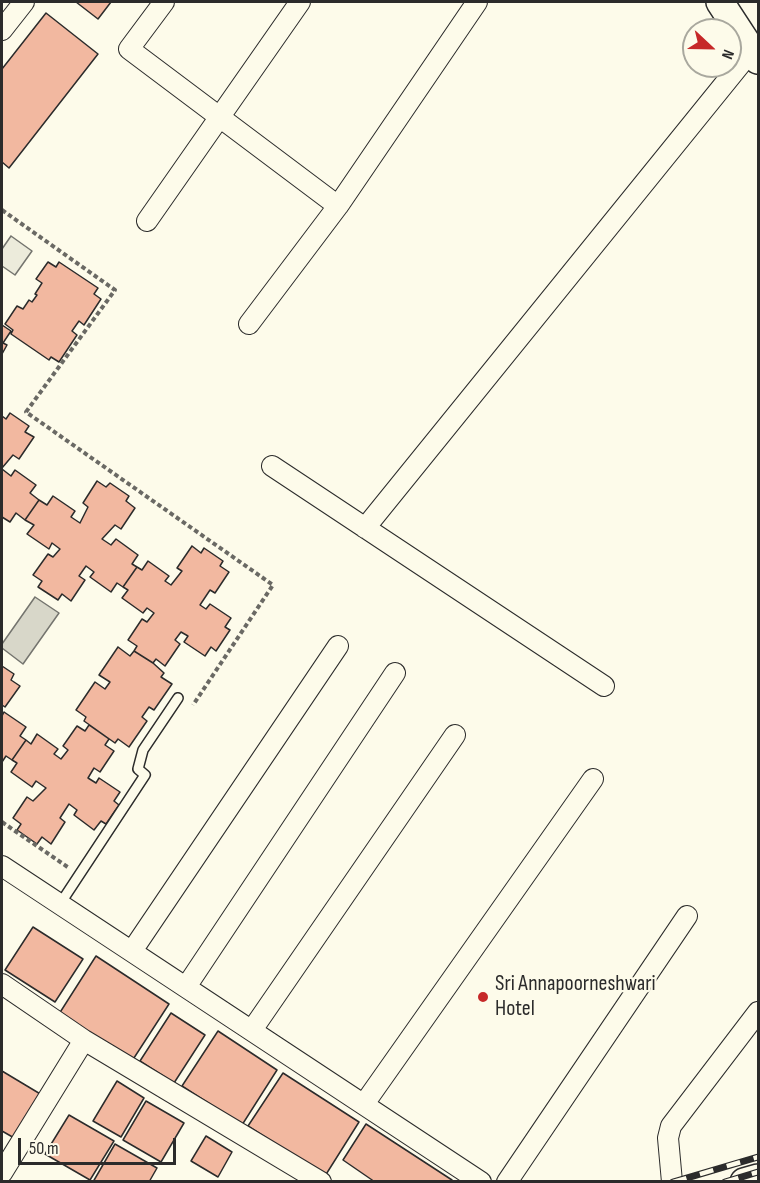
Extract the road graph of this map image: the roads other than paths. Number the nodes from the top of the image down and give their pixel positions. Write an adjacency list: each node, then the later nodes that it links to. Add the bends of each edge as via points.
1 (24, 2): 6 (street)
2 (164, 2): 8 (street, via 129,49)
3 (300, 2): 8 (street)
4 (477, 2): 9 (street)
5 (720, 2): 7 (street)
6 (2, 30)
7 (755, 55): 13 (street)
8 (218, 118): 9 (street); 10 (street)
9 (338, 206): 11 (street)
10 (147, 221)
11 (249, 324)
12 (272, 466): 13 (street)
13 (365, 528): 16 (street)
14 (338, 646): 23 (street)
15 (395, 673): 25 (street)
16 (603, 686)
17 (178, 698): 21 (lane, via 143,750 138,769 145,775)
18 (455, 735): 27 (street)
19 (593, 778): 29 (street)
20 (2, 867): 21 (street)
21 (60, 904): 23 (street)
22 (687, 916): 34 (street)
23 (132, 951): 25 (street)
24 (2, 984): 28 (street)
25 (186, 987): 27 (street)
26 (759, 1012): 35 (street, via 671,1126 668,1138)
27 (252, 1030): 29 (street)
28 (84, 1040): 30 (street); 32 (street)
29 (364, 1104): 33 (street)
30 (2, 1173)
31 (759, 1178): 36 (street)
32 (321, 1182)
33 (481, 1182)
34 (507, 1182)
35 (672, 1182)
36 (744, 1182)

